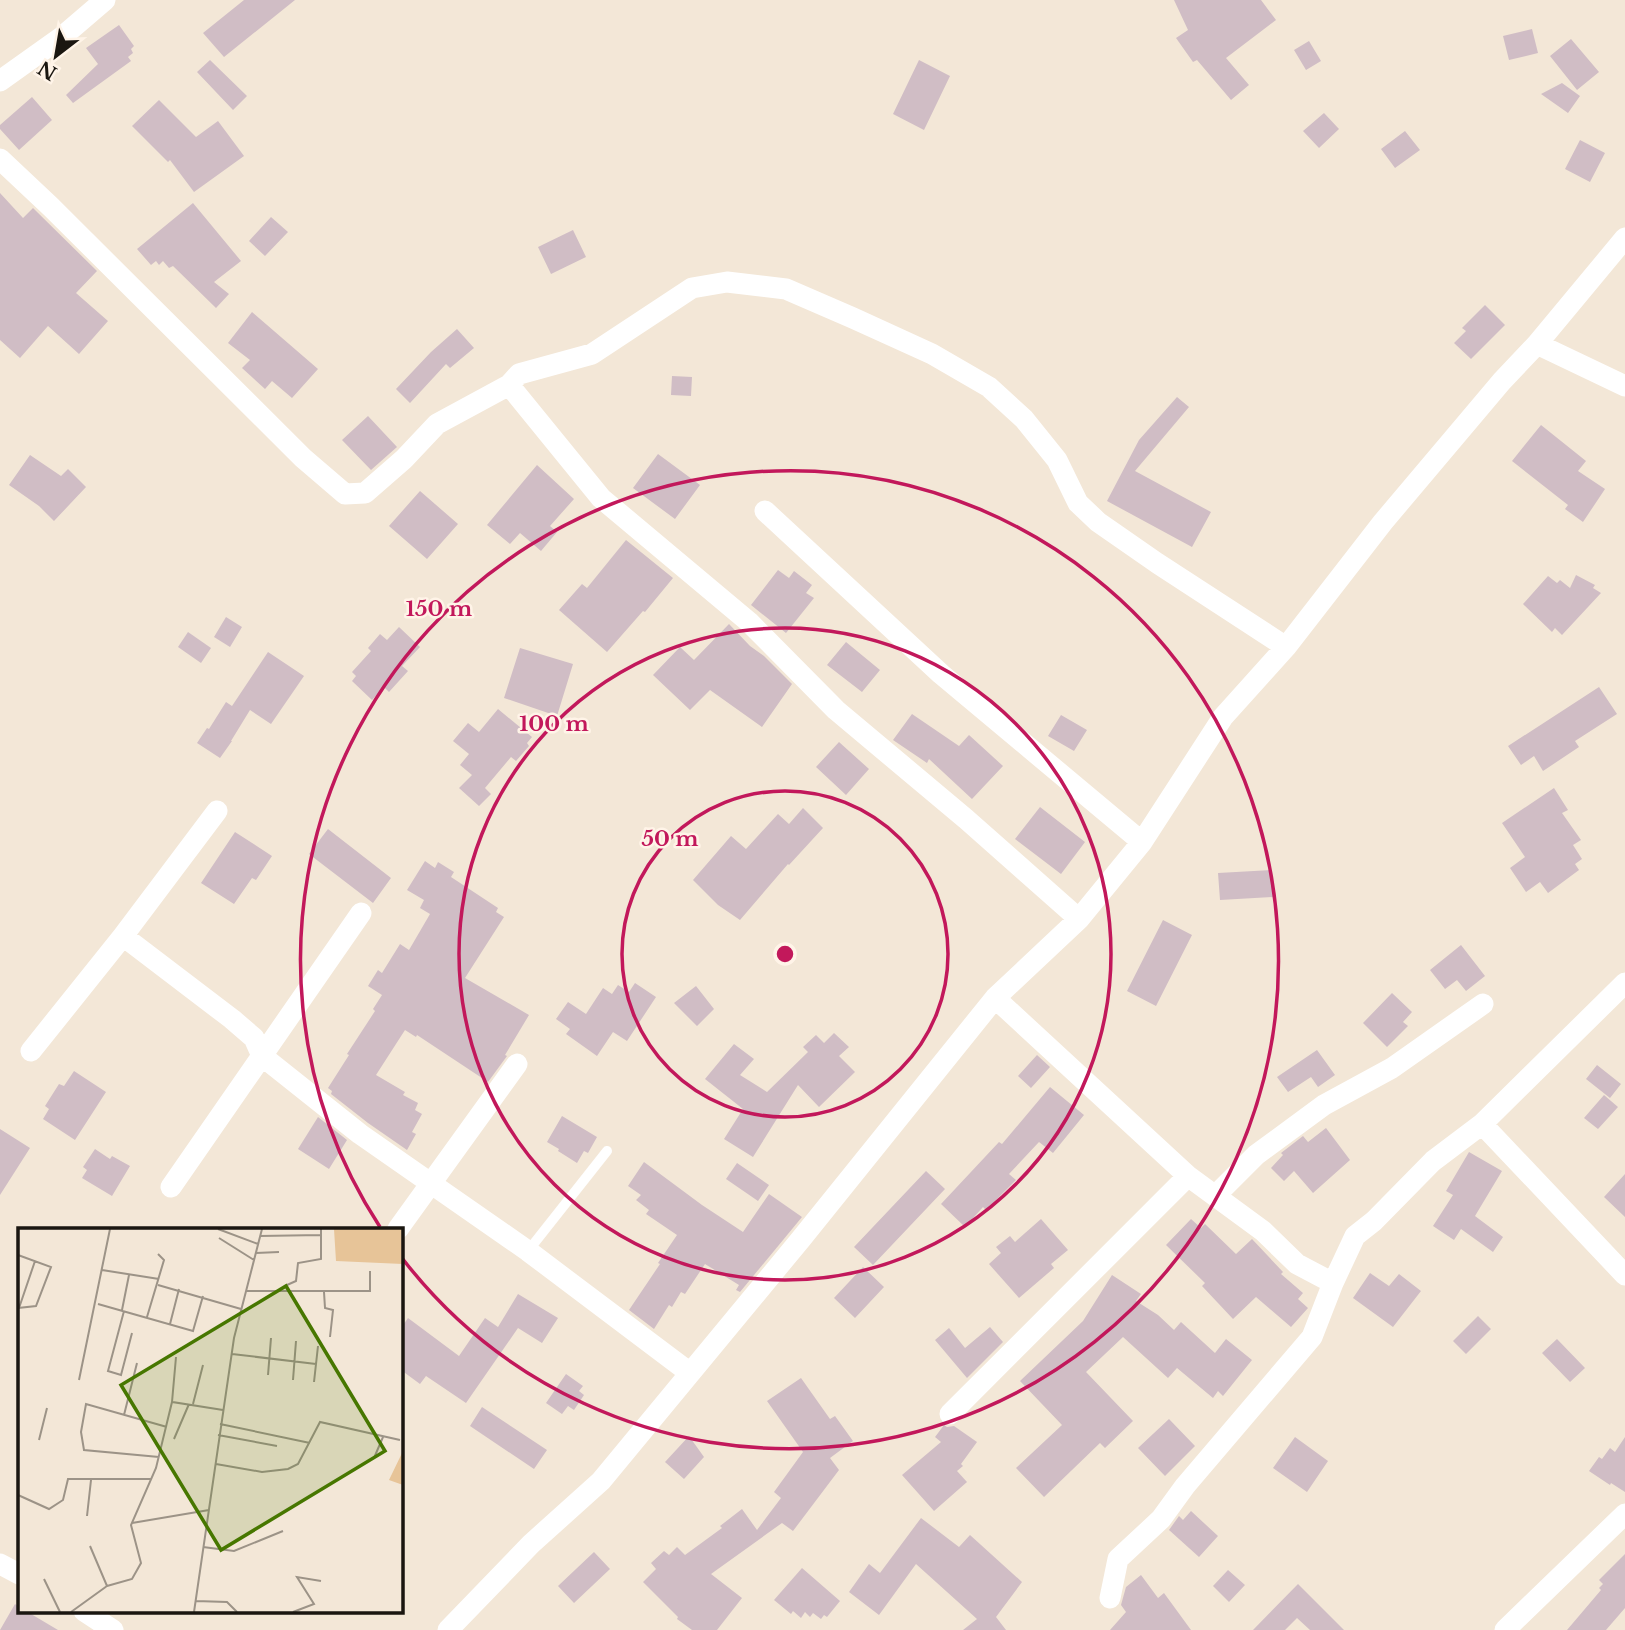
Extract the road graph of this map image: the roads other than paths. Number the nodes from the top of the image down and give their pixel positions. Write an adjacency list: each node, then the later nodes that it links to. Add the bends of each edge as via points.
1 (105, 0): 2 (street)
2 (0, 81)
3 (0, 159): 6 (street, via 345,494 365,493 437,424)
4 (1625, 238): 5 (street)
5 (1537, 344): 7 (street); 9 (street, via 1383,522)
6 (509, 385): 9 (street, via 519,374 592,354 692,288 727,282 786,289 932,354 989,387 1024,419 1057,460 1078,503 1098,522); 13 (street, via 601,498 749,622 836,710)
7 (1625, 386)
8 (765, 511): 11 (street, via 941,674)
9 (1286, 647): 11 (street, via 1223,717)
10 (217, 811): 14 (street)
11 (1142, 842): 13 (street)
12 (360, 913): 19 (street)
13 (1079, 919): 16 (street)
14 (123, 936): 18 (street); 19 (street, via 232,1019 254,1038)
15 (1625, 983): 21 (street)
16 (995, 998): 23 (street); 31 (street)
17 (1483, 1004): 26 (street, via 1392,1068 1304,1119 1256,1155)
18 (31, 1051)
19 (262, 1056): 24 (street, via 360,1134); 25 (street)
20 (517, 1064): 24 (street)
21 (1482, 1124): 29 (street); 30 (street, via 1433,1161 1356,1236)
22 (607, 1151): 28 (lane)
23 (1188, 1176): 26 (street); 32 (street)
24 (432, 1183): 27 (street); 28 (street)
25 (171, 1187)
26 (1216, 1195): 30 (street, via 1297,1264)
27 (399, 1228)
28 (528, 1251): 31 (street)
29 (1625, 1275)
30 (1334, 1283): 36 (street, via 1312,1337 1161,1519 1118,1559)
31 (690, 1373): 39 (street, via 601,1481 531,1544)
32 (950, 1414)
33 (1625, 1514): 40 (street)
34 (0, 1564): 35 (street)
35 (18, 1573)
36 (1110, 1598)
37 (86, 1612): 38 (street)
38 (113, 1630)
39 (448, 1630)
40 (1506, 1630)

